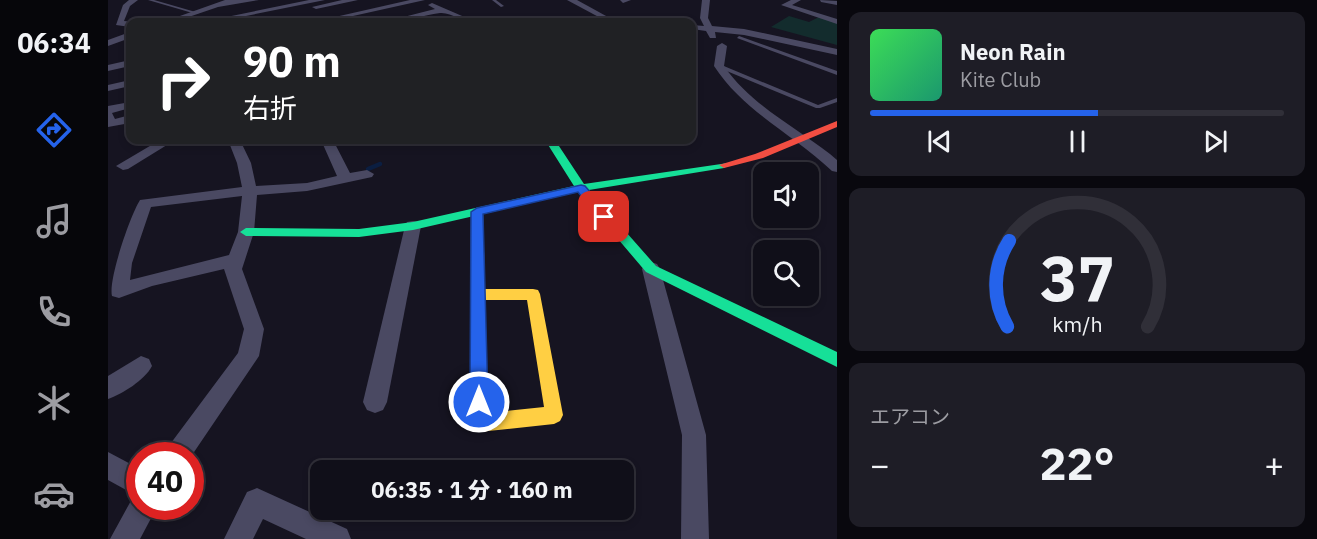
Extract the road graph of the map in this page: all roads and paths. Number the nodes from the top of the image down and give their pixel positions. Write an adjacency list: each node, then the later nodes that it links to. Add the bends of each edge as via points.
1 (134, 0): 32 (street, via 127,5 119,23)
2 (150, 0): 21 (lane)
3 (232, 0): 19 (street)
4 (255, 0): 19 (street)
5 (292, 0): 23 (street)
6 (354, 0): 15 (street)
7 (422, 0): 17 (street); 26 (street)
8 (494, 0): 18 (lane)
9 (571, 0): 30 (street)
10 (627, 0): 14 (street)
11 (706, 0): 34 (street, via 704,18)
12 (797, 0): 31 (street, via 785,5)
13 (824, 0): 16 (street)
14 (623, 1)
15 (313, 2): 24 (street); 25 (street)
16 (837, 3)
17 (433, 5): 20 (street); 27 (street)
18 (502, 6)
19 (211, 8): 22 (street)
20 (443, 10): 28 (street); 29 (street)
21 (200, 18)
22 (204, 18)
23 (208, 18)
24 (209, 18)
25 (333, 18)
26 (349, 18)
27 (373, 18)
28 (406, 18)
29 (462, 18)
30 (605, 18)
31 (837, 22)
32 (126, 24)
33 (696, 27): 34 (street)
34 (709, 27): 35 (street); 38 (street)
35 (742, 34): 38 (street, via 732,45); 39 (street); 43 (lane)
36 (126, 36): 37 (street)
37 (108, 43)
38 (722, 46): 41 (street)
39 (837, 52)
40 (126, 64): 42 (street)
41 (718, 66): 50 (lane, via 818,107); 56 (street, via 740,94)
42 (108, 68)
43 (837, 73)
44 (126, 74): 45 (street)
45 (108, 78)
46 (126, 84): 47 (street)
47 (108, 88)
48 (126, 94): 49 (street)
49 (108, 99)
50 (837, 100)
51 (126, 106): 52 (street)
52 (108, 110)
53 (108, 115): 54 (street, via 111,124)
54 (126, 120)
55 (837, 124): 56 (street)
56 (801, 137): 62 (street); 65 (street, via 733,164)
57 (162, 144): 61 (street)
58 (236, 144): 66 (street)
59 (329, 144): 64 (street)
60 (553, 144): 65 (street)
61 (123, 165)
62 (837, 168)
63 (367, 174): 64 (street)
64 (346, 179): 66 (street, via 307,187)
65 (581, 188): 67 (street); 71 (street)
66 (250, 191): 69 (street); 70 (street, via 145,203 123,263 119,291)
67 (477, 212): 68 (street); 72 (street)
68 (413, 226): 69 (street, via 359,233); 76 (street)
69 (246, 232): 70 (street)
70 (236, 260): 77 (street, via 233,268 254,329 248,356)
71 (651, 268): 73 (street); 84 (street, via 694,435)
72 (478, 295): 72 (street, via 479,423 554,415 533,294)
73 (837, 360)
74 (141, 366): 75 (street)
75 (108, 389)
76 (375, 402)
77 (187, 442)
78 (108, 465): 79 (street)
79 (126, 476)
80 (135, 520): 81 (street)
81 (124, 539)
82 (238, 539): 83 (street, via 257,502)
83 (337, 539)
84 (695, 539)

